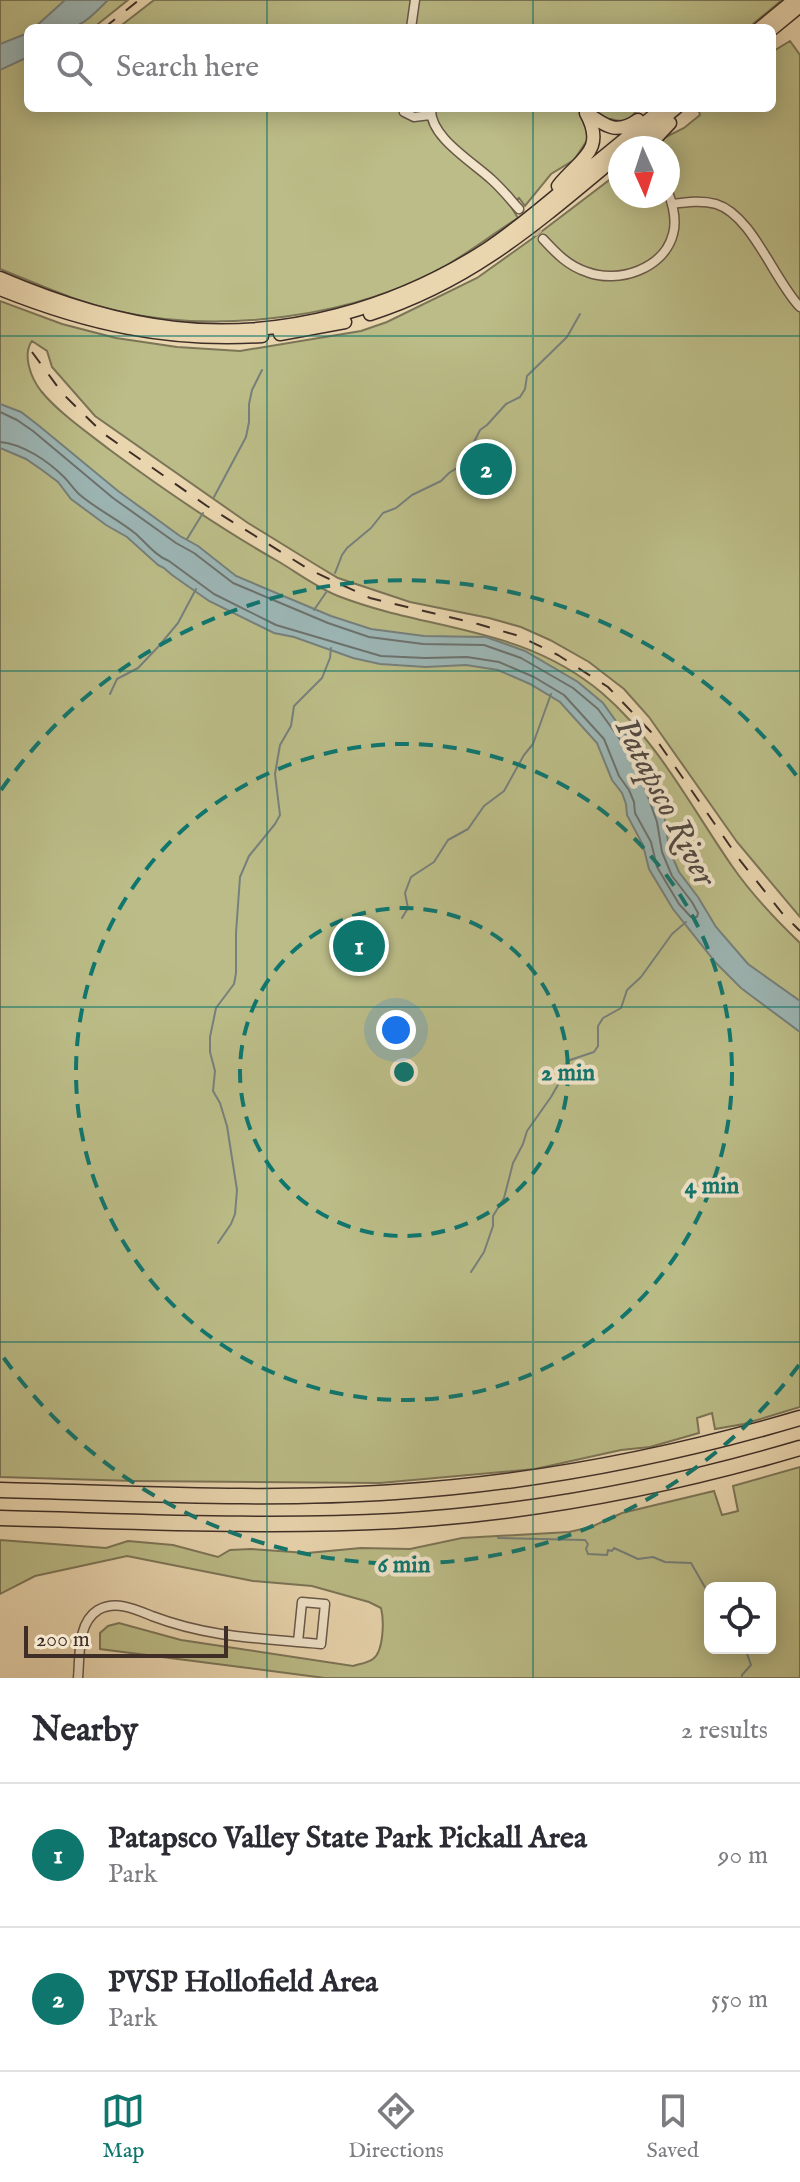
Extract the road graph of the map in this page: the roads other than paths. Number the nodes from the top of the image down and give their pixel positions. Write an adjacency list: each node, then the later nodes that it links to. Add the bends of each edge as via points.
1 (415, 0): 4 (street)
2 (794, 0): 5 (main road)
3 (800, 6): 6 (main road)
4 (412, 24)
5 (765, 24)
6 (776, 26)
7 (409, 112): 8 (street, via 414,117)
8 (431, 112): 23 (street, via 440,134)
9 (584, 112): 20 (main road, via 594,134 591,150)
10 (586, 112): 11 (main road, via 618,129)
11 (648, 112)
12 (658, 112): 20 (main road)
13 (671, 112): 15 (main road)
14 (679, 112): 16 (main road)
15 (642, 136)
16 (657, 136)
17 (608, 164): 19 (main road)
18 (608, 173): 19 (main road)
19 (573, 193): 26 (main road, via 512,243 455,279 386,309 298,332 233,338 169,335 100,323)
20 (548, 203): 25 (main road, via 484,251 424,284 352,311 290,324 174,328 101,314)
21 (680, 204): 27 (street, via 705,202 732,212)
22 (672, 208): 24 (street, via 674,227 667,248 647,266 622,276 583,271)
23 (519, 209)
24 (543, 239)
25 (0, 278)
26 (0, 289)
27 (800, 307)
28 (800, 1418): 30 (highway, via 633,1461 435,1489 294,1496)
29 (800, 1448): 31 (highway, via 640,1488 395,1521)
30 (0, 1490)
31 (0, 1518)
32 (298, 1642): 32 (street, via 302,1602 325,1604 321,1644); 33 (street, via 208,1633 113,1606 96,1611 86,1623)
33 (78, 1678)

